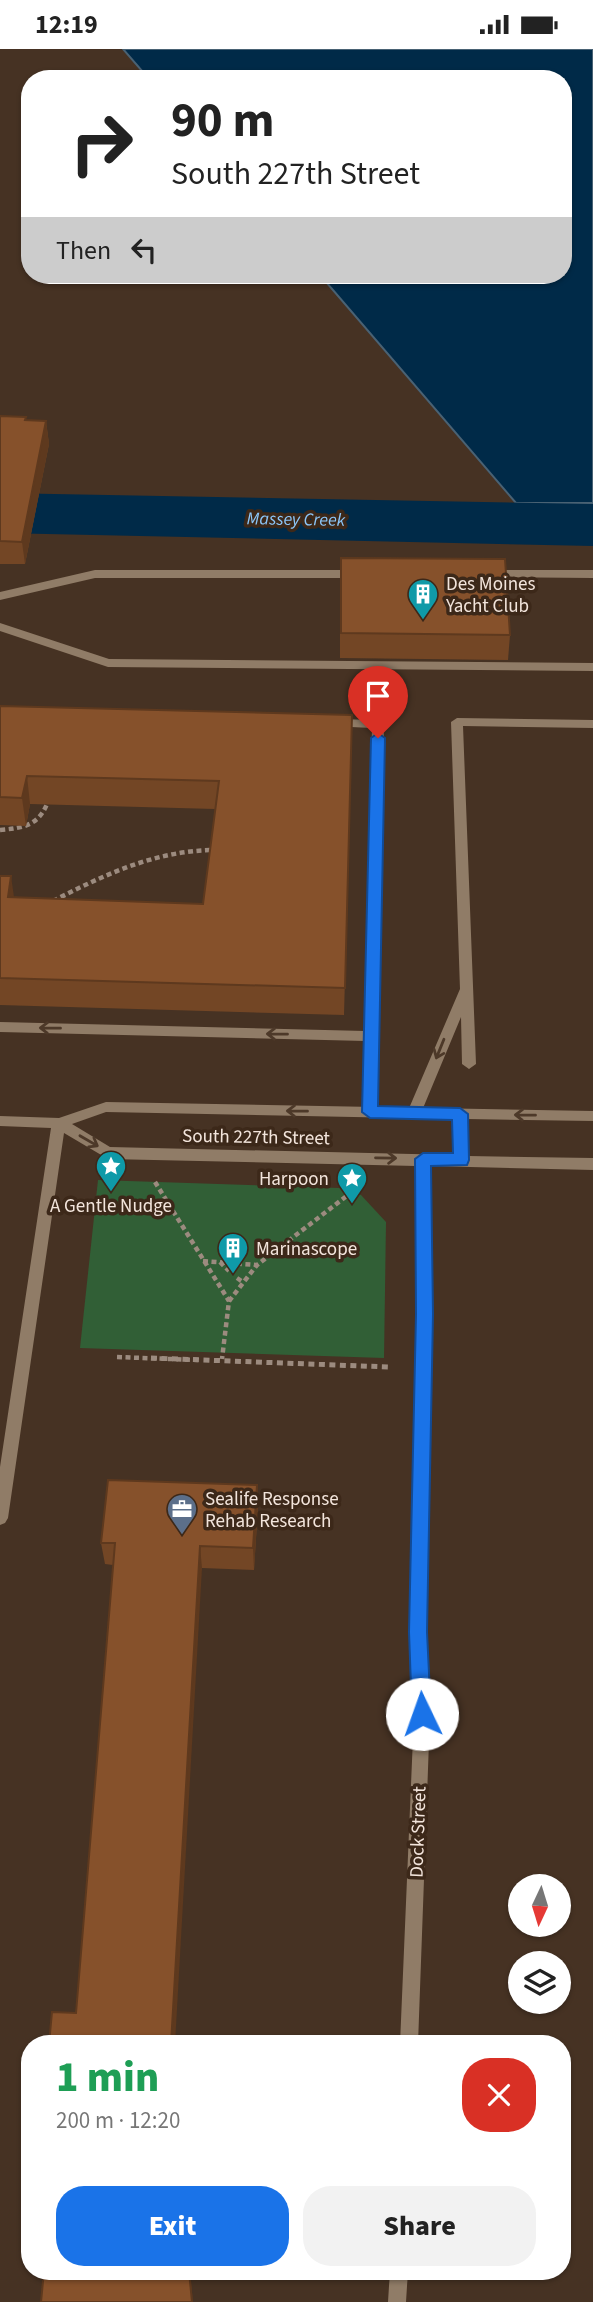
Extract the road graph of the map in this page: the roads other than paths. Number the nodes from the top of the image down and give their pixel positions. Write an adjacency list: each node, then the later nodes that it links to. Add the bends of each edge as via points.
1 (593, 573): 3 (street)
2 (372, 574): 4 (street, via 95,574)
3 (482, 574)
4 (0, 596)
5 (0, 627): 6 (street, via 108,663)
6 (593, 667)
7 (323, 723): 11 (street, via 378,724)
8 (593, 724): 9 (street, via 457,722)
9 (467, 986): 12 (street); 14 (street, one-way to 14)
10 (0, 1027): 11 (street, one-way to 10)
11 (370, 1036): 13 (street)
12 (469, 1064)
13 (370, 1112): 14 (street, South 227th Street); 18 (street, South 227th Street, one-way to 18, via 106,1107)
14 (414, 1113): 15 (street, South 227th Street)
15 (460, 1114): 16 (street, South 227th Street, one-way to 15); 20 (street)
16 (593, 1116)
17 (0, 1121): 18 (street, South 227th Street)
18 (59, 1123): 19 (street, South 227th Street, one-way to 19, via 108,1153); 22 (street)
19 (423, 1159): 20 (street, South 227th Street); 23 (street, Dock Street, via 425,1314 418,1632 422,1714)
20 (461, 1160): 21 (street, South 227th Street)
21 (593, 1164)
22 (0, 1518)
23 (409, 2035)
24 (398, 2280): 25 (street)
25 (397, 2302)

